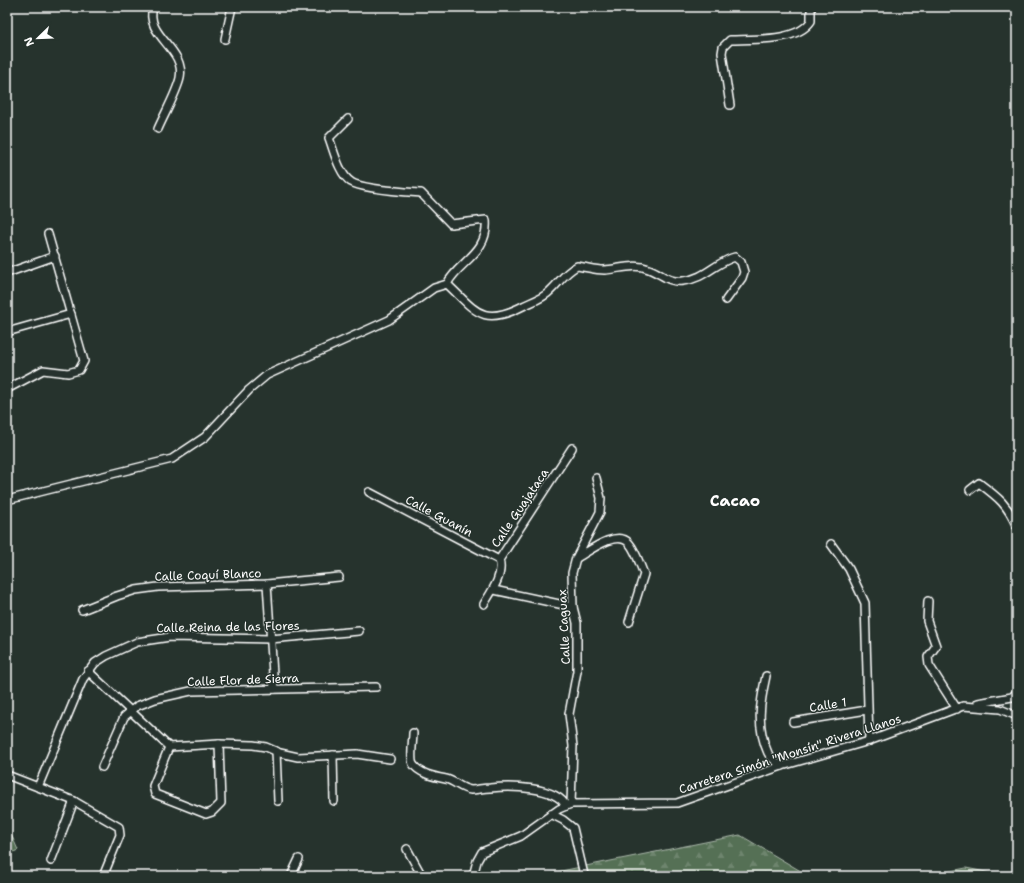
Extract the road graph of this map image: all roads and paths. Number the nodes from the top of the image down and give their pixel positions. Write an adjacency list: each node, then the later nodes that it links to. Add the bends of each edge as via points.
1 (153, 7): 7 (street, via 152,24 178,61 180,78)
2 (232, 7): 4 (street)
3 (811, 7): 5 (street, via 811,21 801,31 781,36 730,40 723,47)
4 (226, 40)
5 (730, 106)
6 (348, 119): 11 (street, via 329,138 344,174 351,182 388,190 421,193 451,224 486,220 487,230 475,255 452,274)
7 (158, 129)
8 (48, 234): 9 (street)
9 (55, 256): 10 (street); 13 (street)
10 (7, 273)
11 (447, 284): 12 (street, via 478,313 494,317 506,314 549,292 564,273 577,266 603,270 632,266 649,269 670,281 684,281 714,270 726,260 735,257 741,262 744,272); 20 (street, via 434,288 390,320 267,375 249,390 205,437 172,459)
12 (726, 300)
13 (71, 314): 14 (street); 15 (street, via 84,361 79,370 68,373 43,370)
14 (7, 332)
15 (7, 389)
16 (572, 448): 24 (street, Calle Guajataca)
17 (596, 478): 23 (street, Calle Caguax, via 601,498 600,512)
18 (970, 490): 21 (street, via 979,483 1002,501)
19 (369, 492): 24 (street, Calle Guanín)
20 (7, 500)
21 (1017, 527)
22 (831, 544): 41 (street, via 848,569 865,603)
23 (576, 558): 30 (street, Calle Caguax, via 572,573); 32 (street, via 612,538 622,538 629,543 644,574)
24 (499, 560): 27 (street, Calle Guajataca, via 501,567)
25 (339, 577): 26 (street, Calle Coquí Blanco)
26 (267, 584): 31 (street, Calle Coquí Blanco, via 158,587 123,594); 34 (street)
27 (494, 590): 29 (street, Calle Guajataca); 30 (street)
28 (928, 601): 40 (street, via 927,622 936,646 928,657 929,665)
29 (484, 604)
30 (573, 607): 59 (street, Calle Caguax, via 577,623 577,671 569,714 573,746)
31 (82, 610)
32 (630, 622)
33 (359, 631): 34 (street, Calle Reina de las Flores)
34 (270, 639): 35 (street, Calle Reina de las Flores, via 170,637 145,640 106,656); 38 (street)
35 (88, 671): 42 (street); 55 (street, Calle Reina de las Flores)
36 (766, 676): 52 (street, via 759,709 760,722 768,755)
37 (376, 687): 38 (street, Calle Flor de Sierra)
38 (274, 690): 42 (street, Calle Flor de Sierra, via 191,691 155,699)
39 (1017, 692): 40 (street, via 1012,697)
40 (963, 706): 43 (street, Carretera Simón "Monsín" Rivera Llanos, via 1000,708); 46 (street, Carretera Simón "Monsín" Rivera Llanos)
41 (867, 710): 44 (street, Calle 1); 46 (street)
42 (129, 711): 48 (street); 53 (street)
43 (1017, 716)
44 (793, 722)
45 (413, 733): 59 (street, via 412,762 428,775 451,780 470,790 528,788 558,795)
46 (869, 741): 52 (street, Carretera Simón "Monsín" Rivera Llanos)
47 (219, 744): 48 (street); 48 (street, via 221,803 206,814 155,794 153,786); 49 (street, via 253,745)
48 (169, 747)
49 (276, 751): 50 (street, via 298,756); 57 (street)
50 (333, 755): 51 (street, via 357,754); 58 (street)
51 (390, 759)
52 (782, 766): 59 (street, Carretera Simón "Monsín" Rivera Llanos, via 677,803)
53 (102, 767)
54 (7, 775): 55 (street)
55 (38, 787): 56 (street)
56 (74, 801): 63 (street); 64 (street, via 119,827 120,835)
57 (278, 801)
58 (334, 801)
59 (569, 805): 60 (street, Carretera Simón "Monsín" Rivera Llanos)
60 (551, 814): 65 (street, via 573,828); 68 (street, Carretera Simón "Monsín" Rivera Llanos, via 520,836 482,852)
61 (407, 849): 67 (street)
62 (299, 859): 66 (street)
63 (51, 861)
64 (104, 874)
65 (584, 875)
66 (291, 876)
67 (422, 876)
68 (473, 876)

